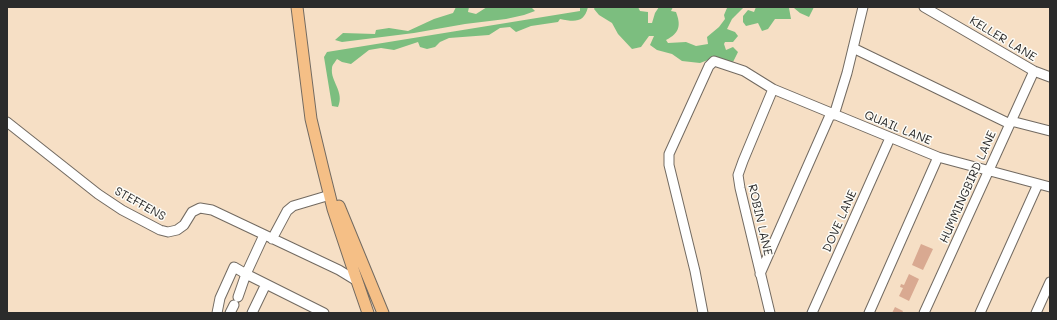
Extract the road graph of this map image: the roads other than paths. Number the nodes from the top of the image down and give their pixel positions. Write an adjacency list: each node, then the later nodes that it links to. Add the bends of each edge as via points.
1 (297, 7): 14 (main road, via 311,119)
2 (863, 7): 4 (street)
3 (924, 7): 5 (street, KELLER LANE)
4 (853, 48): 8 (street); 10 (street)
5 (1034, 71): 6 (street, KELLER LANE); 10 (street, HUMMINGBIRD LANE)
6 (1050, 77)
7 (773, 89): 8 (street, QUAIL LANE); 21 (street, ROBIN LANE, via 738,175); 31 (street, QUAIL LANE, via 744,71 714,61 709,66 669,154 669,165)
8 (833, 114): 12 (street, QUAIL LANE); 21 (street)
9 (7, 122): 19 (street, STEFFENS, via 98,194 160,230 177,230 184,225 192,212 200,208 212,210)
10 (1011, 122): 11 (street); 15 (street, HUMMINGBIRD LANE)
11 (1050, 131)
12 (890, 138): 13 (street, QUAIL LANE); 33 (street, DOVE LANE)
13 (938, 157): 15 (street, QUAIL LANE); 34 (street)
14 (323, 169): 18 (main road); 30 (main road)
15 (989, 171): 16 (street, QUAIL LANE); 35 (street, HUMMINGBIRD LANE)
16 (1038, 184): 17 (street, QUAIL LANE); 36 (street)
17 (1050, 187)
18 (330, 195): 19 (street, via 293,206); 22 (main road)
19 (268, 237): 20 (street); 22 (street, STEFFENS)
20 (246, 274): 24 (street); 25 (street); 26 (street, via 234,267 220,298)
21 (760, 274): 32 (street, ROBIN LANE)
22 (356, 281): 29 (main road)
23 (1050, 282): 37 (street)
24 (266, 284): 27 (street); 28 (street)
25 (234, 305)
26 (220, 312)
27 (252, 313)
28 (324, 313)
29 (368, 313)
30 (384, 313)
31 (703, 313)
32 (770, 313)
33 (812, 313)
34 (869, 313)
35 (924, 313)
36 (980, 313)
37 (1036, 313)

